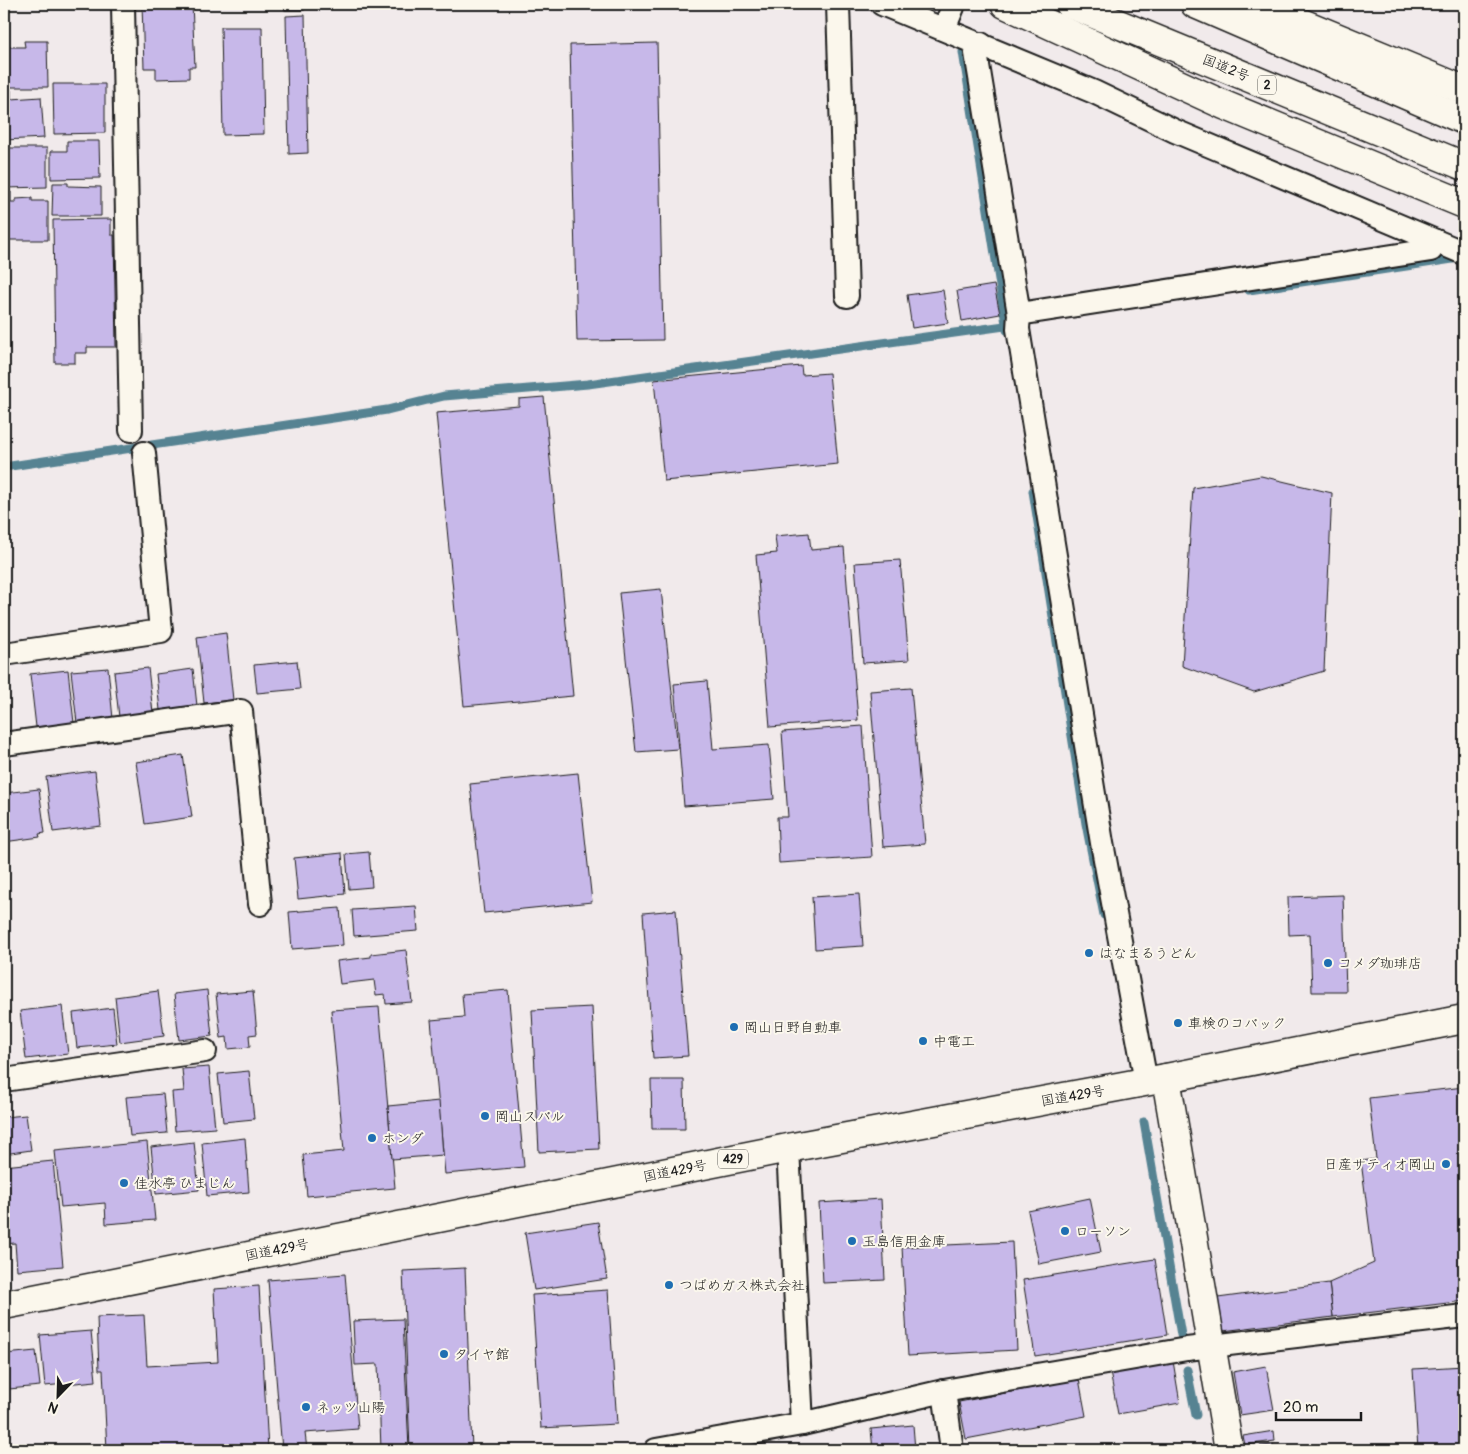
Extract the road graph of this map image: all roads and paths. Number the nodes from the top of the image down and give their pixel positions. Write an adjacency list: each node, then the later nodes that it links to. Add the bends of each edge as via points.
1 (123, 4): 19 (street)
2 (838, 4): 17 (street)
3 (882, 4): 9 (street)
4 (1005, 4): 14 (main road, via 1224,105)
5 (1070, 4): 13 (main road, 国道2号 / 2)
6 (1195, 4): 12 (main road)
7 (1256, 4): 11 (main road)
8 (953, 7): 9 (street)
9 (944, 29): 10 (street)
10 (980, 44): 15 (street, via 1094,92 1175,131); 18 (street, via 976,53)
11 (1464, 90)
12 (1464, 120)
13 (1464, 166)
14 (1464, 204)
15 (1436, 241): 16 (street); 18 (street, via 1431,250)
16 (1464, 253)
17 (847, 296)
18 (1018, 321): 27 (street, via 1102,843)
19 (131, 430)
20 (144, 453): 21 (street, via 161,630)
21 (4, 654)
22 (4, 744): 23 (street, via 241,710)
23 (260, 904)
24 (1464, 1019): 27 (main road, 国道429号 / 429)
25 (205, 1051): 26 (street)
26 (4, 1080)
27 (1156, 1080): 28 (main road, 国道429号 / 429); 31 (main road)
28 (788, 1148): 29 (main road, 国道429号 / 429); 33 (street)
29 (4, 1305)
30 (1464, 1316): 31 (street)
31 (1213, 1346): 32 (street); 36 (main road)
32 (944, 1391): 33 (street); 35 (street)
33 (802, 1424): 34 (street)
34 (656, 1450)
35 (952, 1450)
36 (1229, 1450)

